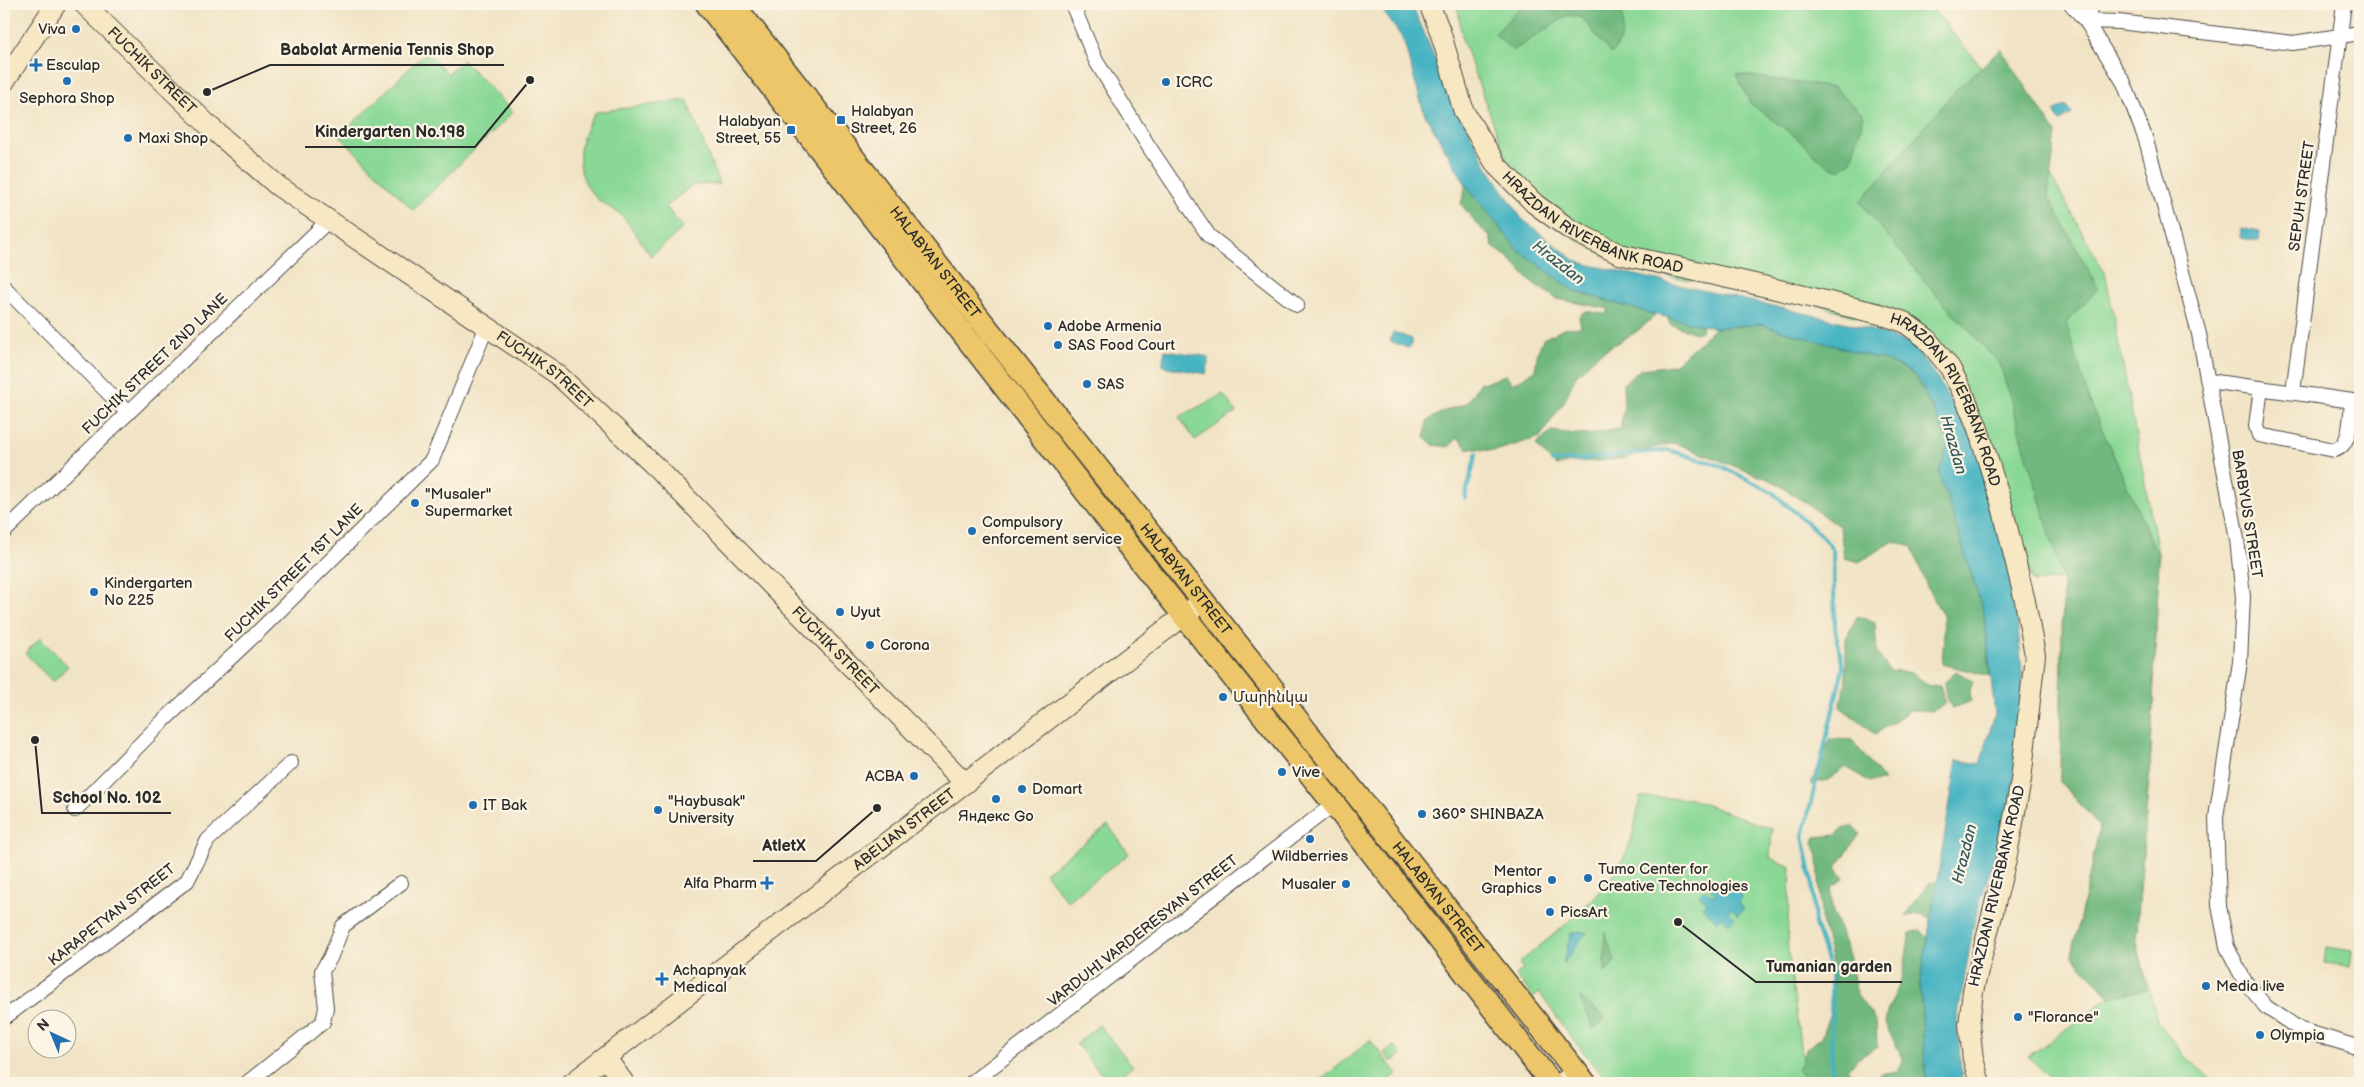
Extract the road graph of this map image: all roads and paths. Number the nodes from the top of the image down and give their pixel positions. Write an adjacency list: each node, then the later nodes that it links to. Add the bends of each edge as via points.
1 (54, 4): 13 (street); 14 (street)
2 (84, 4): 15 (street, FUCHIK STREET, via 220,135 278,186)
3 (707, 4): 16 (main road, HALABYAN STREET)
4 (733, 4): 16 (main road, HALABYAN STREET)
5 (1072, 4): 18 (street, via 1096,61 1149,147 1210,236)
6 (1429, 4): 44 (street, HRAZDAN RIVERBANK ROAD, via 1464,112 1497,166 1535,204 1568,228 1619,254 1904,322 1926,338 1950,368 1977,426 2002,502 2025,600 2034,656 2022,780 2006,860 1973,991 1969,1025)
7 (2071, 4): 10 (street, BARBYUS STREET)
8 (2092, 4): 10 (street)
9 (2344, 4): 12 (street, SEPUH STREET)
10 (2086, 21): 12 (street, via 2293,43); 20 (street, BARBYUS STREET, via 2124,83 2146,140 2200,334)
11 (2360, 33): 12 (street)
12 (2340, 36): 22 (street, SEPUH STREET)
13 (4, 77)
14 (4, 82)
15 (329, 220): 19 (street, FUCHIK STREET); 24 (street, FUCHIK STREET 2ND LANE)
16 (911, 248): 25 (main road, HALABYAN STREET); 26 (main road, HALABYAN STREET)
17 (4, 287): 24 (street)
18 (1297, 305)
19 (488, 326): 31 (street, FUCHIK STREET, via 557,374 659,470); 33 (street, FUCHIK STREET 1ST LANE, via 432,460)
20 (2209, 380): 21 (street); 36 (street, BARBYUS STREET, via 2237,539 2243,596 2240,662 2216,817 2219,906 2227,947 2244,980 2266,1007 2301,1030)
21 (2261, 388): 22 (street); 23 (street, via 2256,426 2259,435 2334,450 2346,441)
22 (2293, 392): 23 (street)
23 (2356, 401)
24 (128, 413): 27 (street, FUCHIK STREET 2ND LANE)
25 (1105, 478): 26 (main road, via 1100,492); 28 (main road, HALABYAN STREET)
26 (1087, 492): 29 (main road, HALABYAN STREET)
27 (4, 532)
28 (1203, 601): 29 (street, ABELIAN STREET); 38 (main road, HALABYAN STREET)
29 (1185, 615): 31 (street, ABELIAN STREET); 32 (main road, HALABYAN STREET)
30 (291, 763): 35 (street, KARAPETYAN STREET, via 208,840 187,881)
31 (965, 783): 37 (street, ABELIAN STREET)
32 (1334, 804): 42 (street, VARDUHI VARDERESYAN STREET); 43 (main road, HALABYAN STREET)
33 (75, 810)
34 (401, 883): 39 (street, via 340,932 322,971 326,1008 323,1022)
35 (4, 1018)
36 (2360, 1048)
37 (606, 1058): 40 (street, ABELIAN STREET); 41 (street)
38 (1574, 1079)
39 (246, 1083)
40 (572, 1083)
41 (624, 1083)
42 (971, 1083)
43 (1551, 1083)
44 (1980, 1083)

